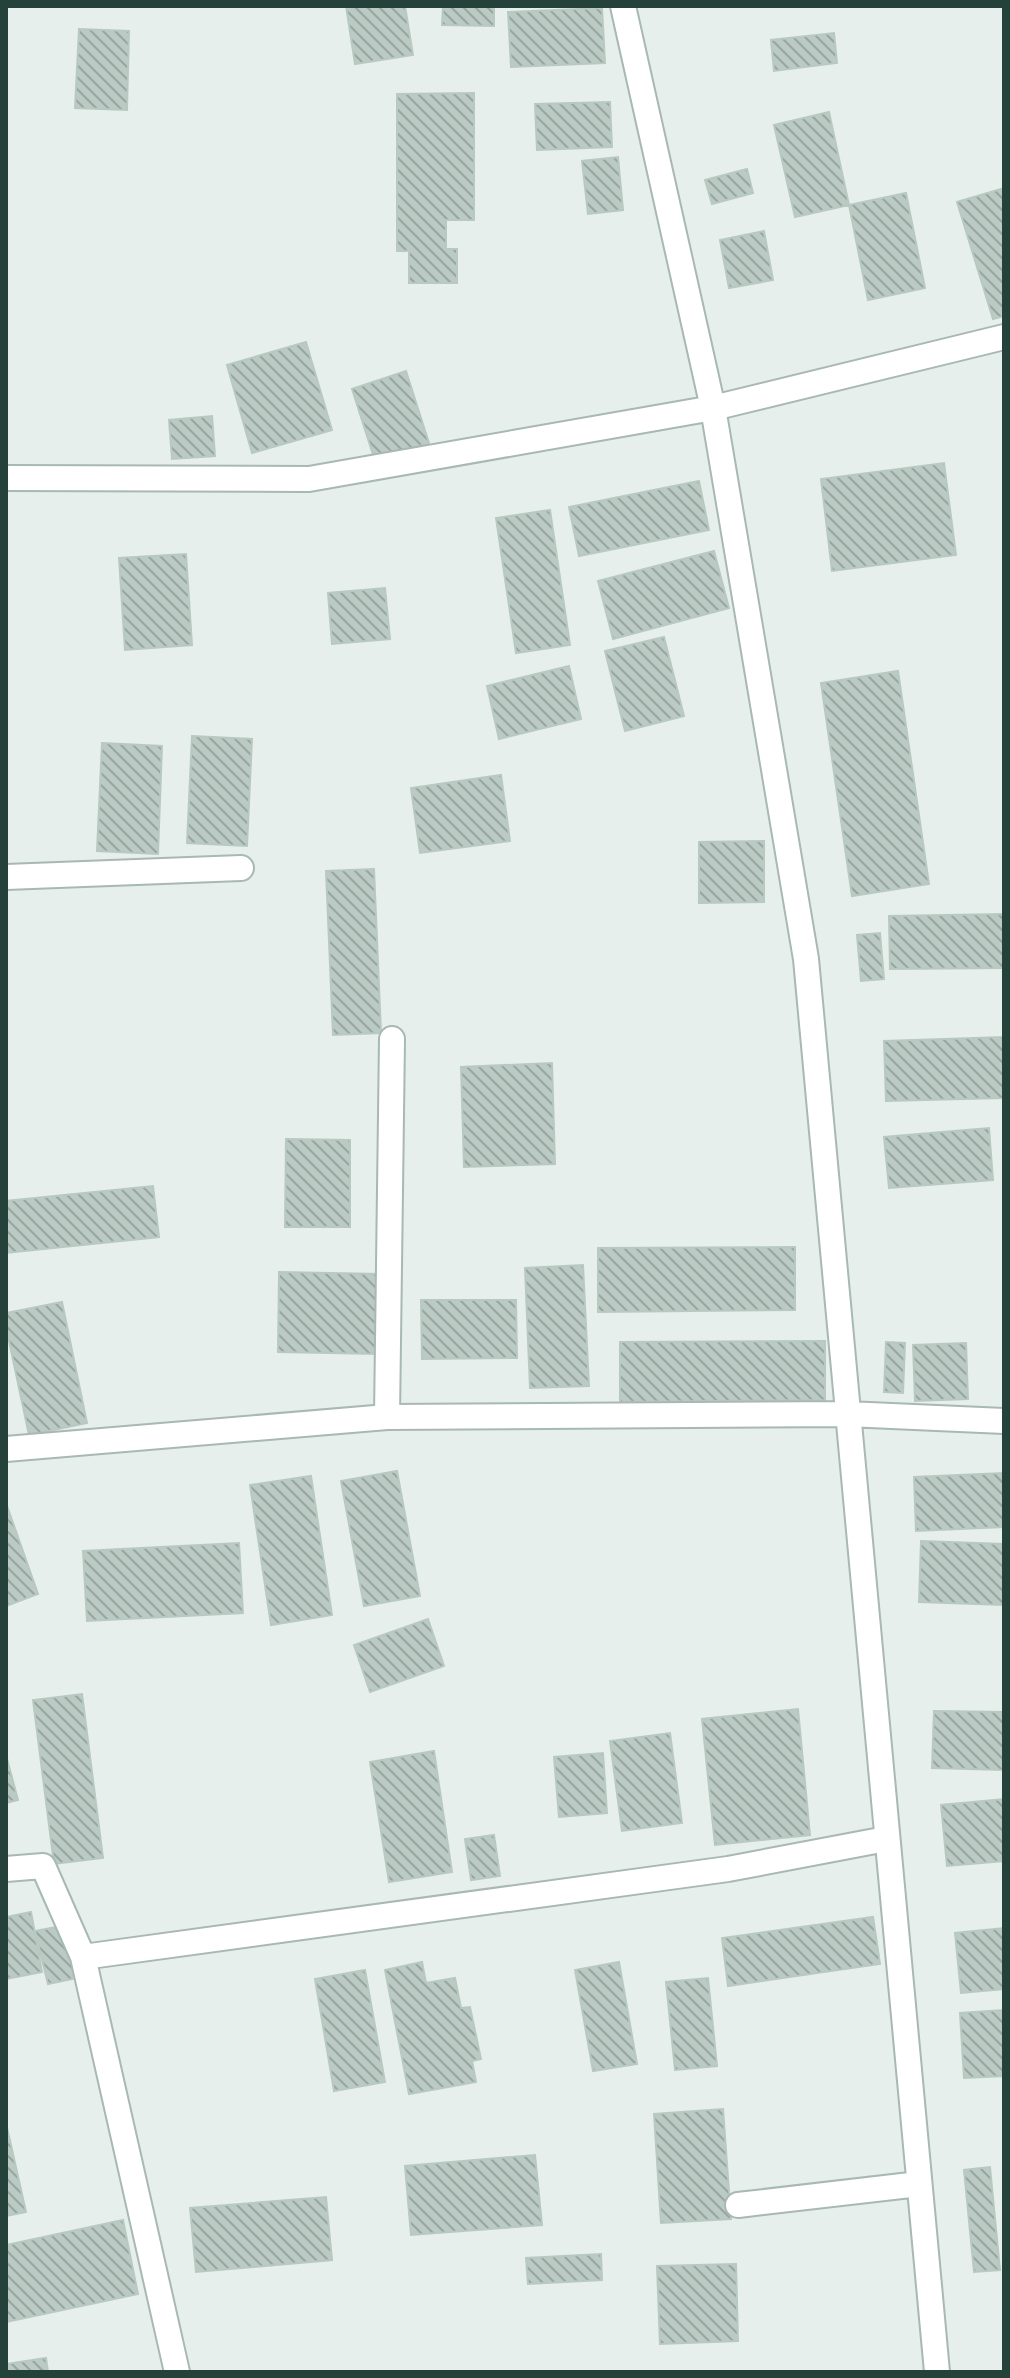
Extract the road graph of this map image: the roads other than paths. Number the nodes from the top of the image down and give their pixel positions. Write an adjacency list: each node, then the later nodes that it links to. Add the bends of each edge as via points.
1 (623, 6): 3 (street)
2 (1004, 337): 3 (street)
3 (713, 408): 4 (street, via 309,479); 8 (street, via 806,959)
4 (6, 478)
5 (241, 868): 6 (street)
6 (6, 877)
7 (392, 1039): 9 (street)
8 (847, 1414): 9 (street); 10 (street); 12 (street)
9 (387, 1417): 11 (street)
10 (1004, 1421)
11 (6, 1449)
12 (886, 1839): 14 (street, via 728,1869); 15 (street)
13 (6, 1869): 14 (street, via 43,1866)
14 (83, 1957): 17 (street)
15 (919, 2184): 16 (street); 18 (street)
16 (738, 2205)
17 (177, 2372)
18 (937, 2372)

